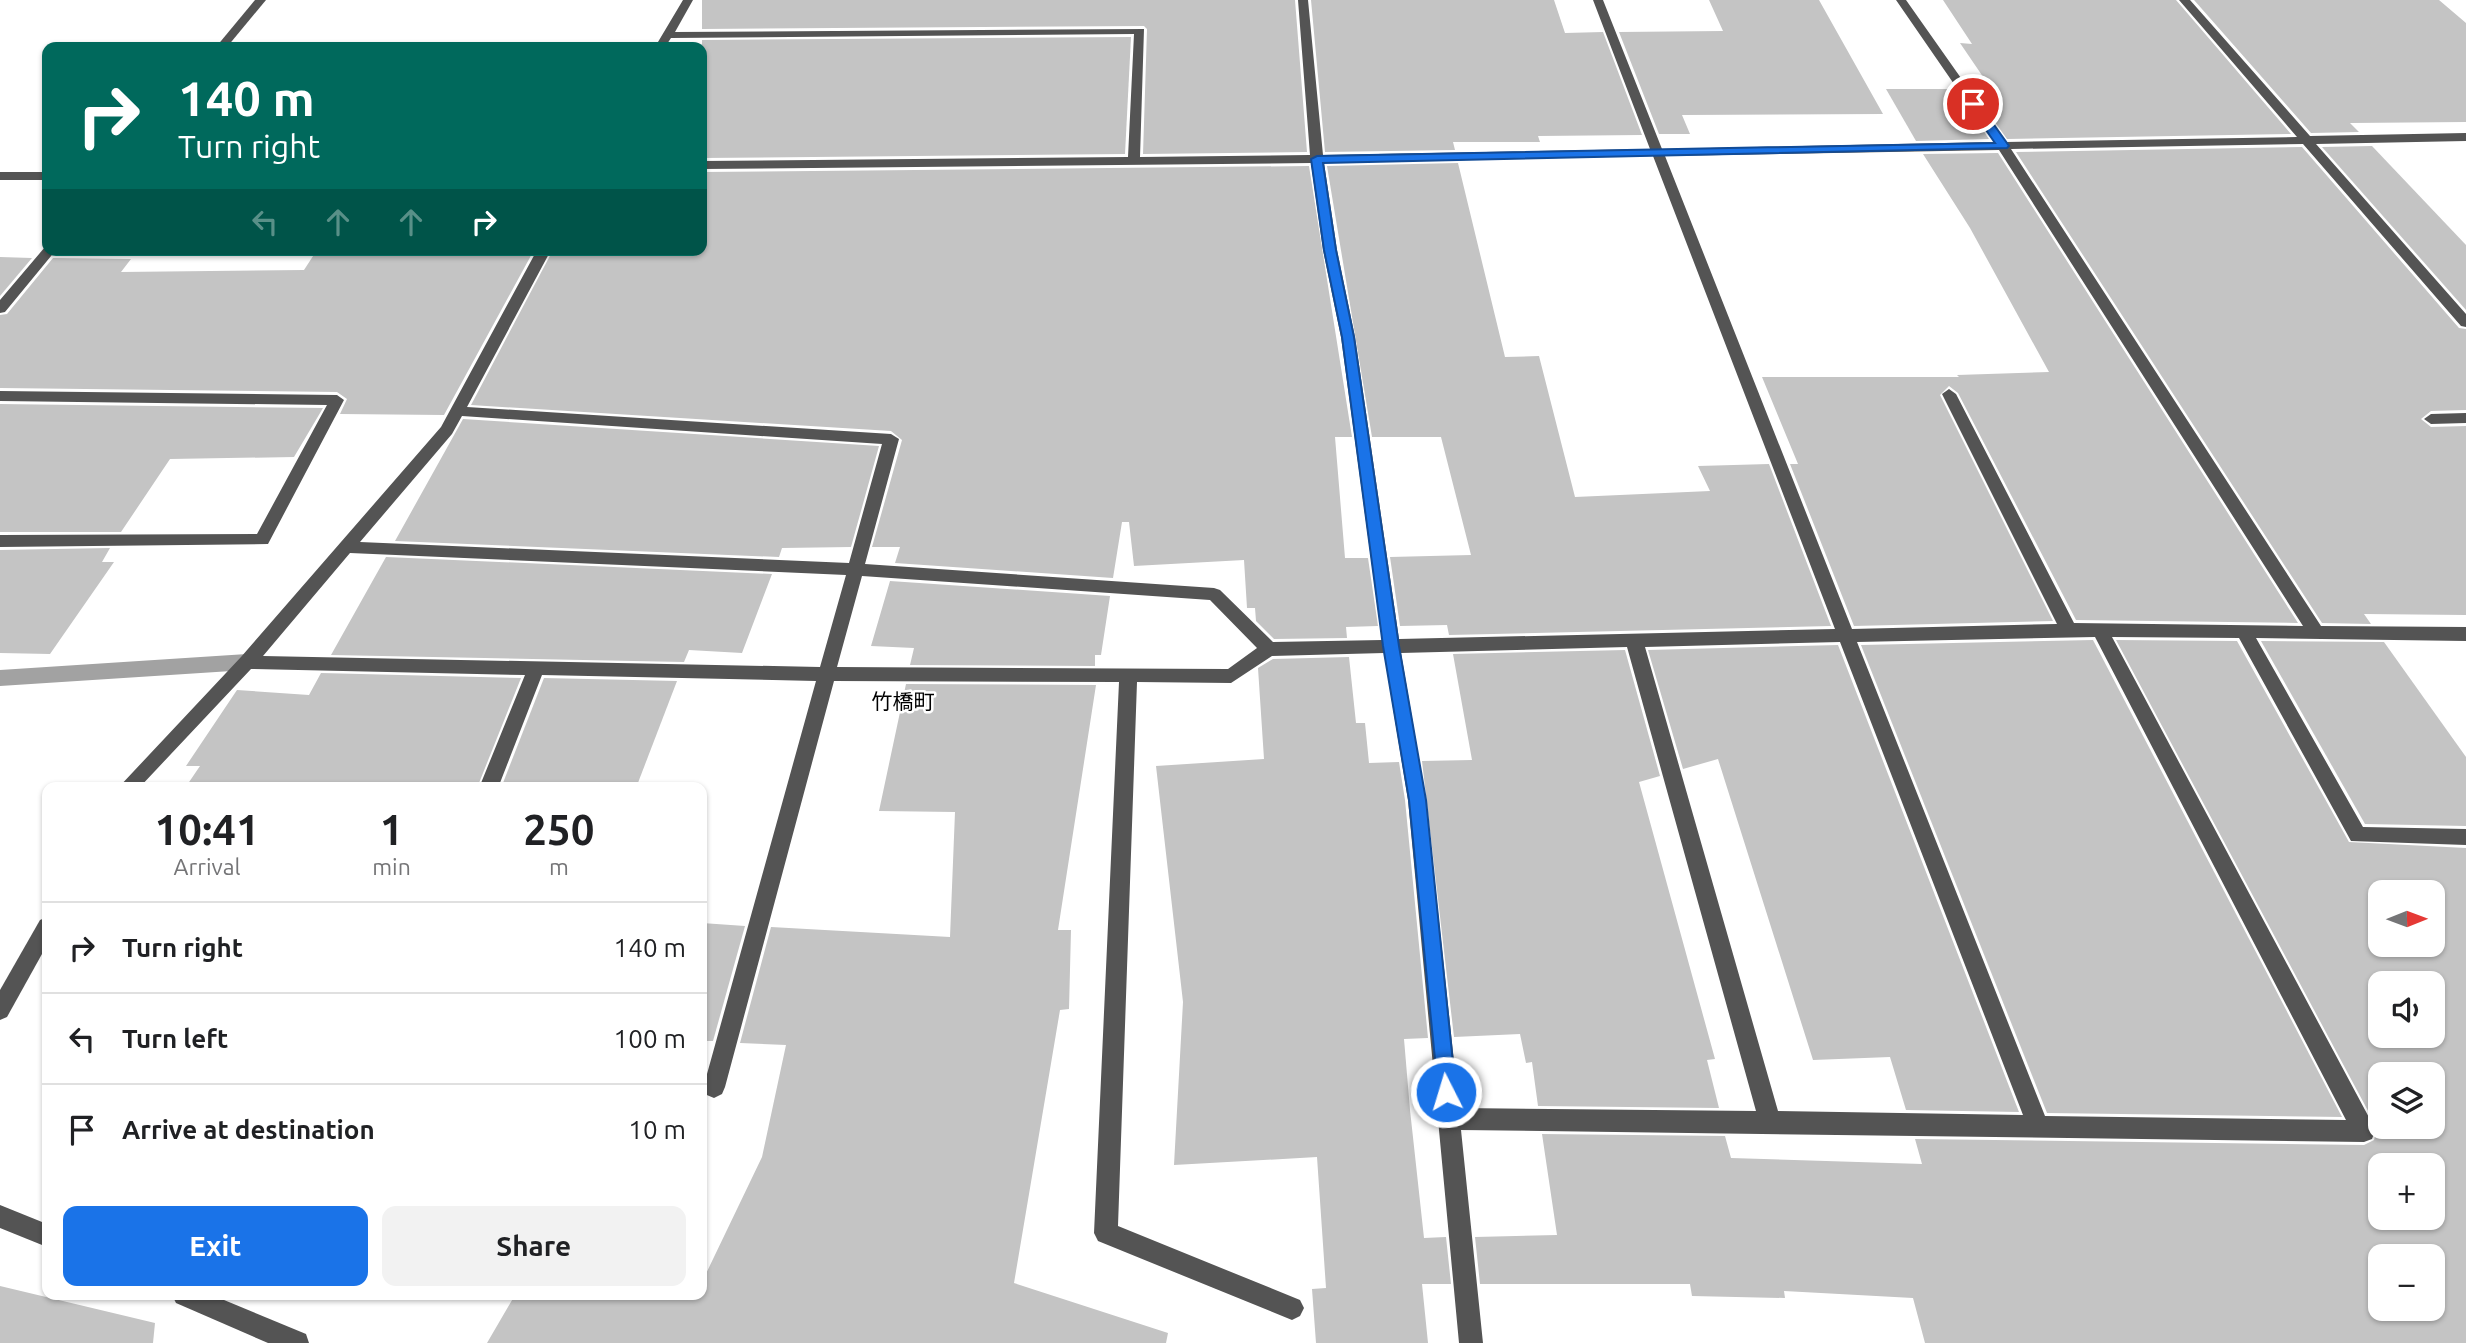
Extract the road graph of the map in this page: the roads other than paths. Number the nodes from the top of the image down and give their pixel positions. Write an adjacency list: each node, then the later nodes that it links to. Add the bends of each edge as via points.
1 (261, 0): 8 (street)
2 (688, 0): 7 (street)
3 (1303, 0): 14 (street)
4 (1598, 0): 13 (street)
5 (1901, 0): 12 (street)
6 (2184, 0): 11 (street)
7 (667, 35): 9 (street); 15 (street, via 1140,31)
8 (225, 42)
9 (663, 42)
10 (2466, 137): 11 (street)
11 (2306, 141): 12 (street); 22 (street)
12 (2003, 146): 13 (street); 34 (street)
13 (1655, 153): 14 (street); 35 (street)
14 (1317, 159): 15 (street); 38 (street, via 1348,337)
15 (1134, 161): 16 (street)
16 (707, 165)
17 (0, 176): 18 (street)
18 (42, 176)
19 (45, 256): 21 (street)
20 (541, 256): 25 (street)
21 (0, 309)
22 (2466, 323)
23 (1949, 394): 32 (street)
24 (0, 396): 28 (street, via 337,401 262,540)
25 (457, 411): 29 (street, via 447,430); 30 (street, via 891,439)
26 (2466, 418): 27 (street)
27 (2431, 419)
28 (0, 541)
29 (346, 547): 30 (street); 40 (street)
30 (854, 569): 39 (street, via 1214,594); 42 (street)
31 (2243, 629): 33 (street); 34 (street); 46 (street, via 2358,835)
32 (2068, 630): 33 (street); 35 (street)
33 (2100, 630): 52 (street, via 2364,1131)
34 (2315, 630): 36 (street)
35 (1844, 634): 37 (street); 52 (street)
36 (2466, 634)
37 (1634, 640): 38 (street); 51 (street)
38 (1391, 646): 39 (street); 50 (street, via 1417,800)
39 (1269, 649): 43 (street, via 1231,676)
40 (247, 662): 41 (street); 44 (street)
41 (536, 668): 42 (street); 45 (street)
42 (826, 674): 43 (street); 49 (street, via 714,1087)
43 (1128, 676): 56 (street, via 1106,1233)
44 (133, 782)
45 (490, 782)
46 (2466, 837)
47 (42, 935): 48 (street)
48 (0, 1010)
49 (707, 1085)
50 (1448, 1119): 51 (street); 58 (street)
51 (1769, 1120): 52 (street)
52 (2039, 1128)
53 (0, 1216): 54 (street)
54 (42, 1234)
55 (196, 1300): 57 (street)
56 (1292, 1308)
57 (296, 1343)
58 (1471, 1343)

